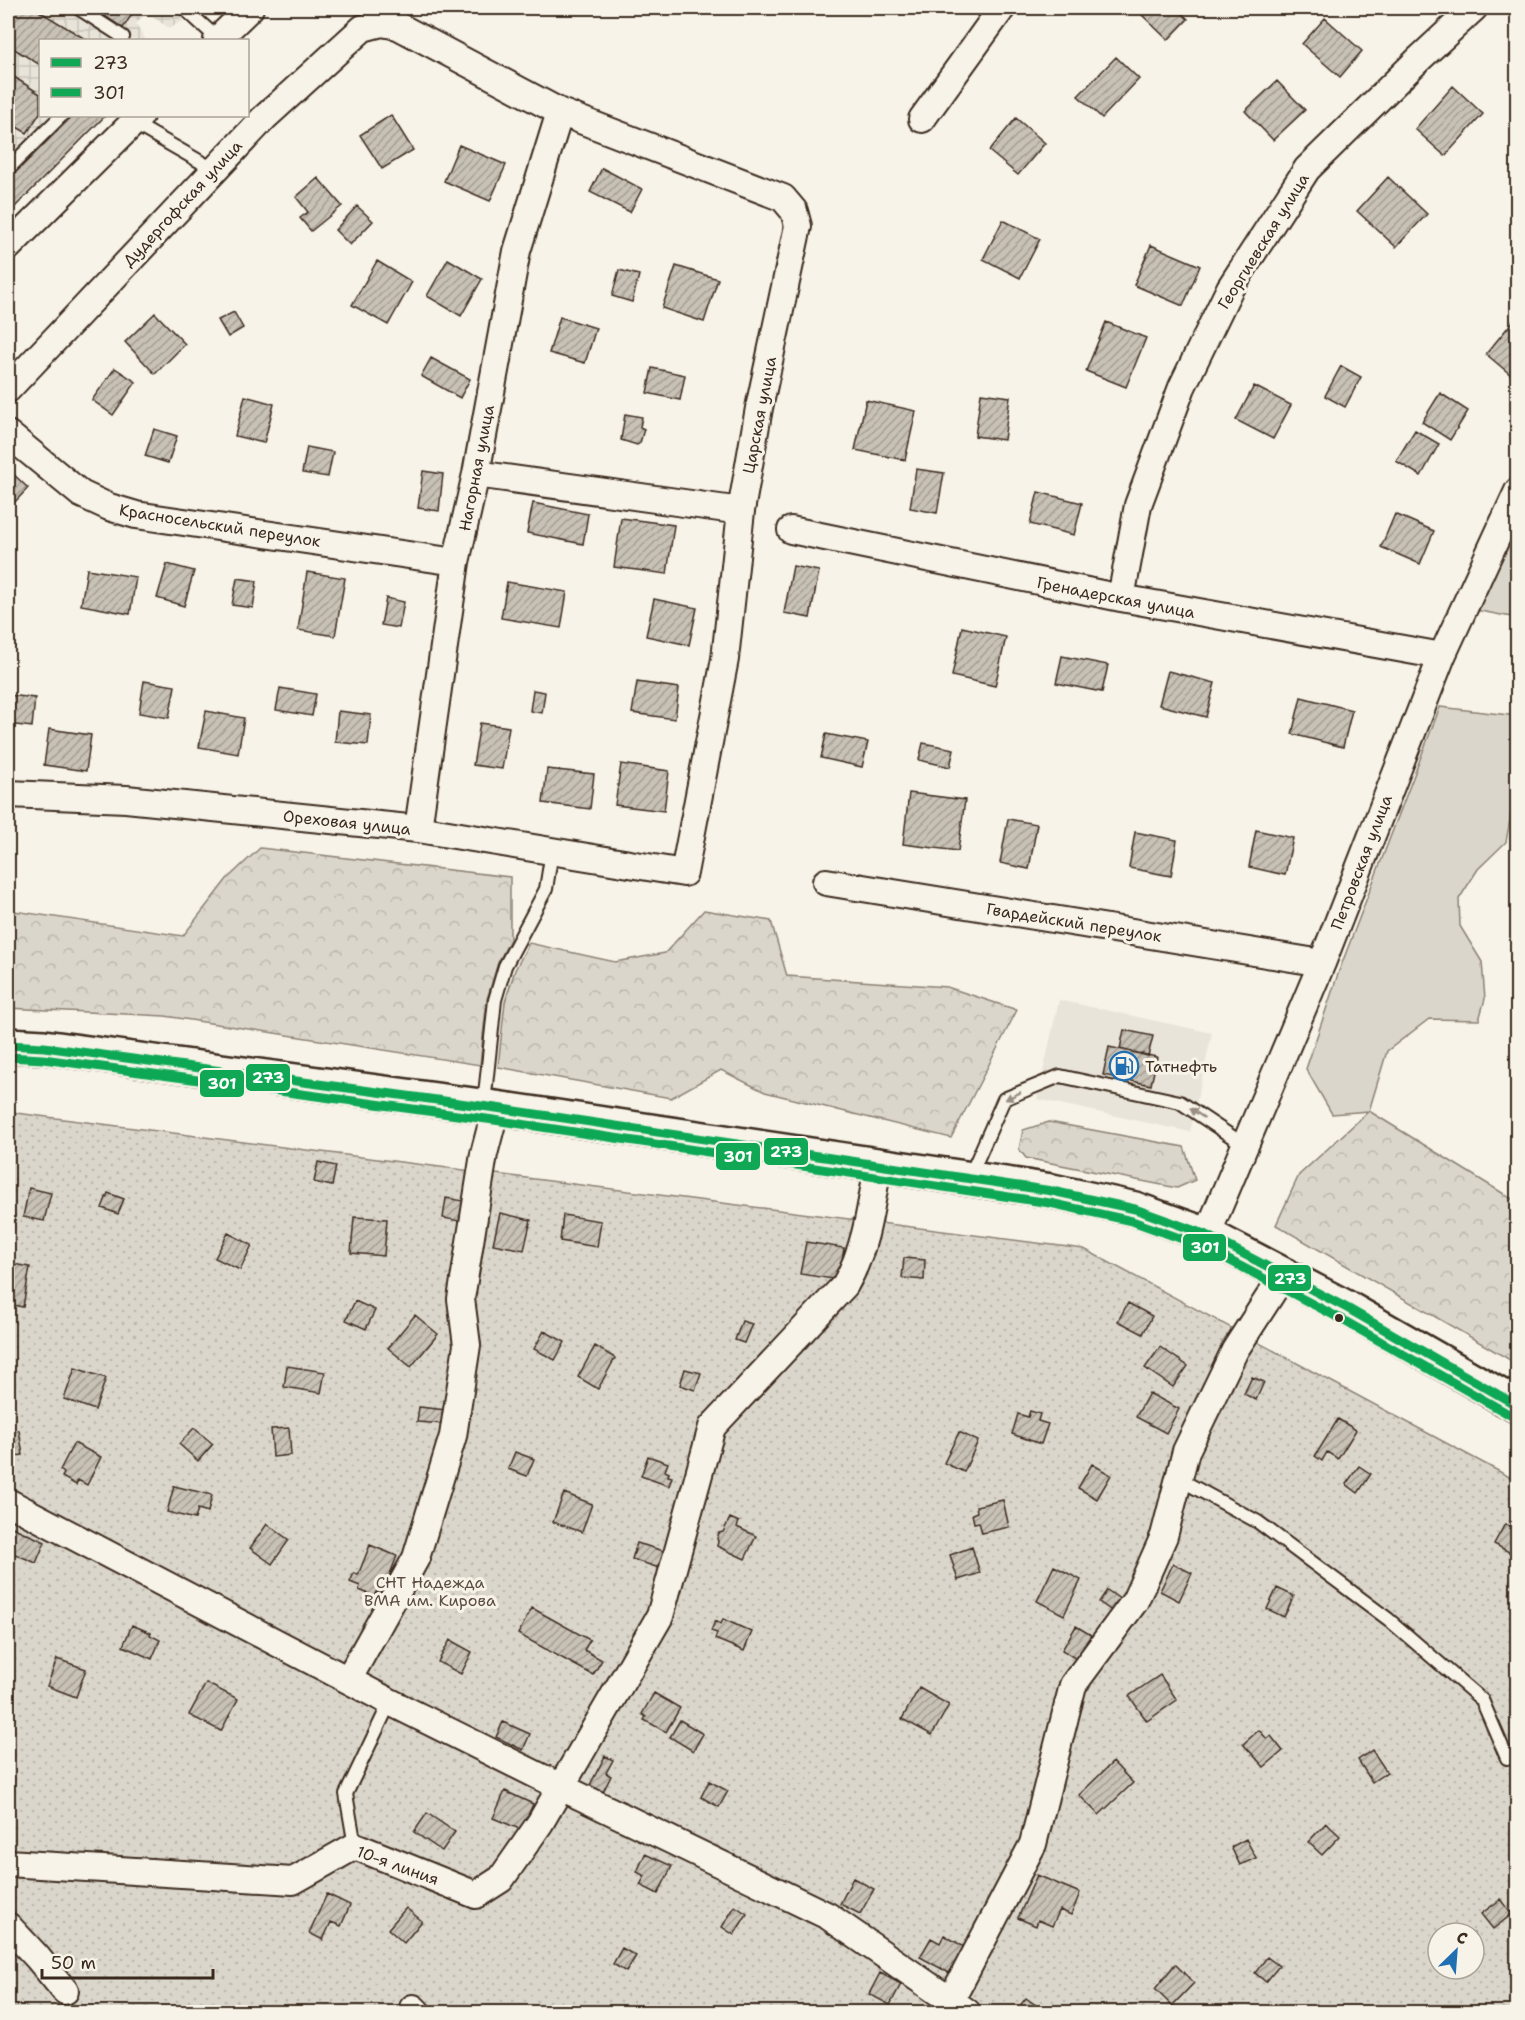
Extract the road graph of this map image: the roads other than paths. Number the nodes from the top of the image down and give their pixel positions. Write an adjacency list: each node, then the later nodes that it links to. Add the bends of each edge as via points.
1 (78, 8): 6 (lane)
2 (184, 8): 7 (lane)
3 (250, 8): 8 (street)
4 (1002, 8): 12 (street)
5 (1474, 8): 23 (street, Георгиевская улица, via 1307,169 1230,288 1182,387 1138,505)
6 (122, 39)
7 (217, 39)
8 (219, 39)
9 (560, 112): 14 (street, Дудергофская улица, via 398,26 382,23 363,28); 18 (street, Нагорная улица, via 517,251); 20 (street, Царская улица, via 783,198 794,210 798,226)
10 (60, 117): 13 (lane)
11 (136, 119): 14 (lane); 15 (street)
12 (922, 119)
13 (8, 169)
14 (213, 170): 16 (street, Дудергофская улица)
15 (8, 247)
16 (8, 389)
17 (8, 434): 22 (street, Красносельский переулок, via 81,494 136,515)
18 (476, 474): 20 (street); 22 (street, Нагорная улица)
19 (1518, 491): 24 (street, Петровская улица)
20 (741, 512): 28 (street, Царская улица, via 725,659)
21 (791, 530): 23 (street, Гренадерская улица)
22 (456, 562): 26 (street, Нагорная улица)
23 (1120, 598): 24 (street, Гренадерская улица)
24 (1442, 656): 30 (street, Петровская улица)
25 (8, 794): 26 (street, Ореховая улица, via 126,799)
26 (418, 829): 27 (street, Ореховая улица)
27 (552, 851): 28 (street, Ореховая улица); 32 (lane, via 546,889 506,966 495,1000)
28 (684, 873)
29 (826, 882): 30 (street, Гвардейский переулок)
30 (1322, 963): 33 (street, Петровская улица)
31 (8, 1045): 32 (main road)
32 (489, 1107): 34 (main road); 41 (street, via 461,1299 467,1345 453,1436 416,1558)
33 (1246, 1146): 35 (lane, one-way to 35, via 1180,1101 1060,1076 1004,1099); 36 (street, Петровская улица)
34 (878, 1165): 35 (main road); 44 (street, via 866,1229 845,1285 712,1427 660,1616)
35 (969, 1179): 36 (main road, via 1135,1209)
36 (1207, 1235): 37 (main road)
37 (1284, 1274): 38 (main road); 39 (street, via 1235,1350 1186,1451)
38 (1518, 1406)
39 (1179, 1479): 43 (lane, via 1258,1522 1388,1619 1482,1700); 49 (street, via 1164,1536 1135,1601 1073,1684 1033,1844)
40 (8, 1502): 41 (street)
41 (348, 1680): 42 (street)
42 (390, 1702): 44 (street); 45 (lane, via 346,1794)
43 (1507, 1758)
44 (561, 1787): 45 (street, 10-я линия, via 501,1879 476,1895); 49 (street, via 828,1916)
45 (355, 1846): 46 (street, 10-я линия, via 293,1881)
46 (8, 1863)
47 (8, 1926): 48 (street)
48 (65, 1991)
49 (953, 2008)

